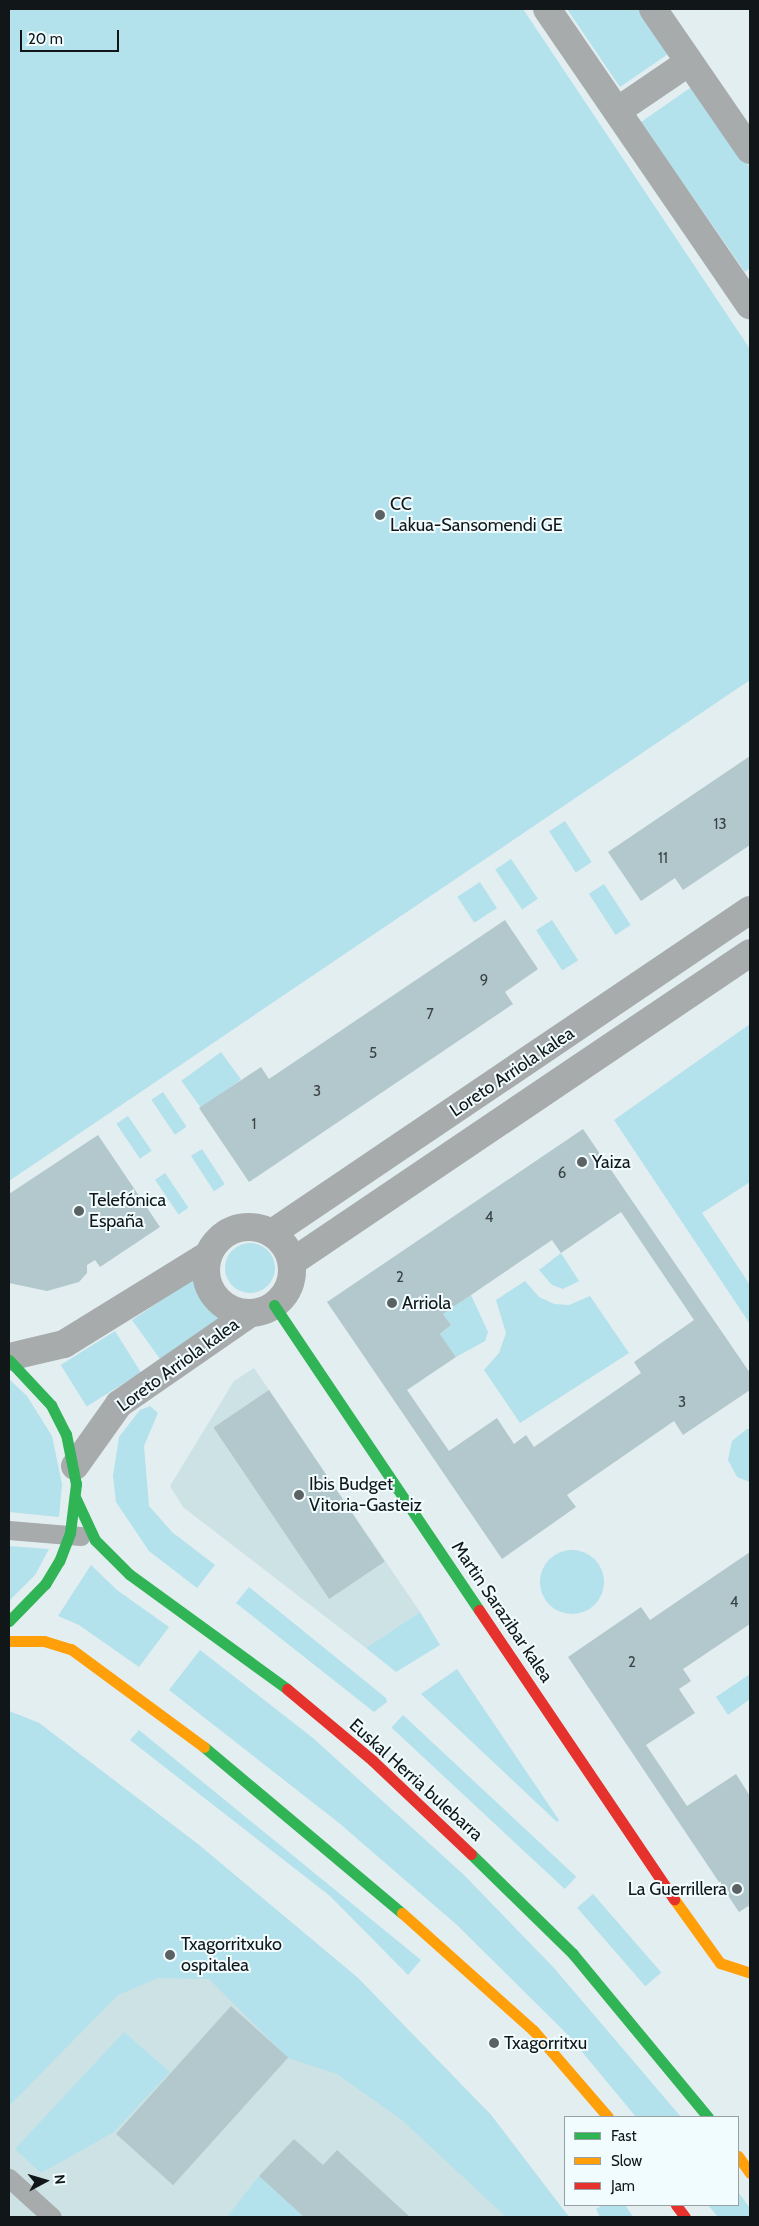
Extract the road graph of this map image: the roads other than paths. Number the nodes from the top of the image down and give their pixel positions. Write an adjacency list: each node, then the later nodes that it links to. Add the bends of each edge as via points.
1 (548, 9): 4 (street)
2 (653, 9): 3 (street)
3 (689, 62): 4 (street); 5 (street)
4 (618, 111): 6 (street)
5 (750, 150)
6 (749, 301)
7 (750, 910): 9 (street, Loreto Arriola kalea)
8 (750, 953): 11 (street, Loreto Arriola kalea)
9 (272, 1232): 10 (street, via 261,1227 235,1228 223,1234); 11 (street, via 285,1245)
10 (208, 1255): 12 (street, via 206,1276 213,1295 229,1309); 13 (street, via 64,1344)
11 (292, 1262): 12 (street, via 290,1286)
12 (262, 1310): 14 (street, Loreto Arriola kalea, via 119,1404); 21 (main road, Martin Sarazibar kalea, via 700,1938 720,1963)
13 (9, 1358): 14 (main road, via 51,1404 66,1434)
14 (75, 1466): 15 (main road)
15 (76, 1499): 17 (main road); 18 (main road, Euskal Herria bulebarra)
16 (9, 1530): 17 (lane)
17 (70, 1534): 18 (lane); 19 (main road, via 45,1584)
18 (95, 1540): 23 (main road, Euskal Herria bulebarra, via 129,1574 293,1694 435,1819 573,1954)
19 (9, 1621)
20 (9, 1641): 22 (main road, via 44,1641 71,1649 204,1747 487,1985 534,2030)
21 (750, 1973)
22 (607, 2116)
23 (707, 2116)
24 (739, 2157): 25 (main road)
25 (750, 2173)
26 (9, 2178): 28 (lane)
27 (677, 2206): 29 (main road)
28 (52, 2217)
29 (685, 2217)

